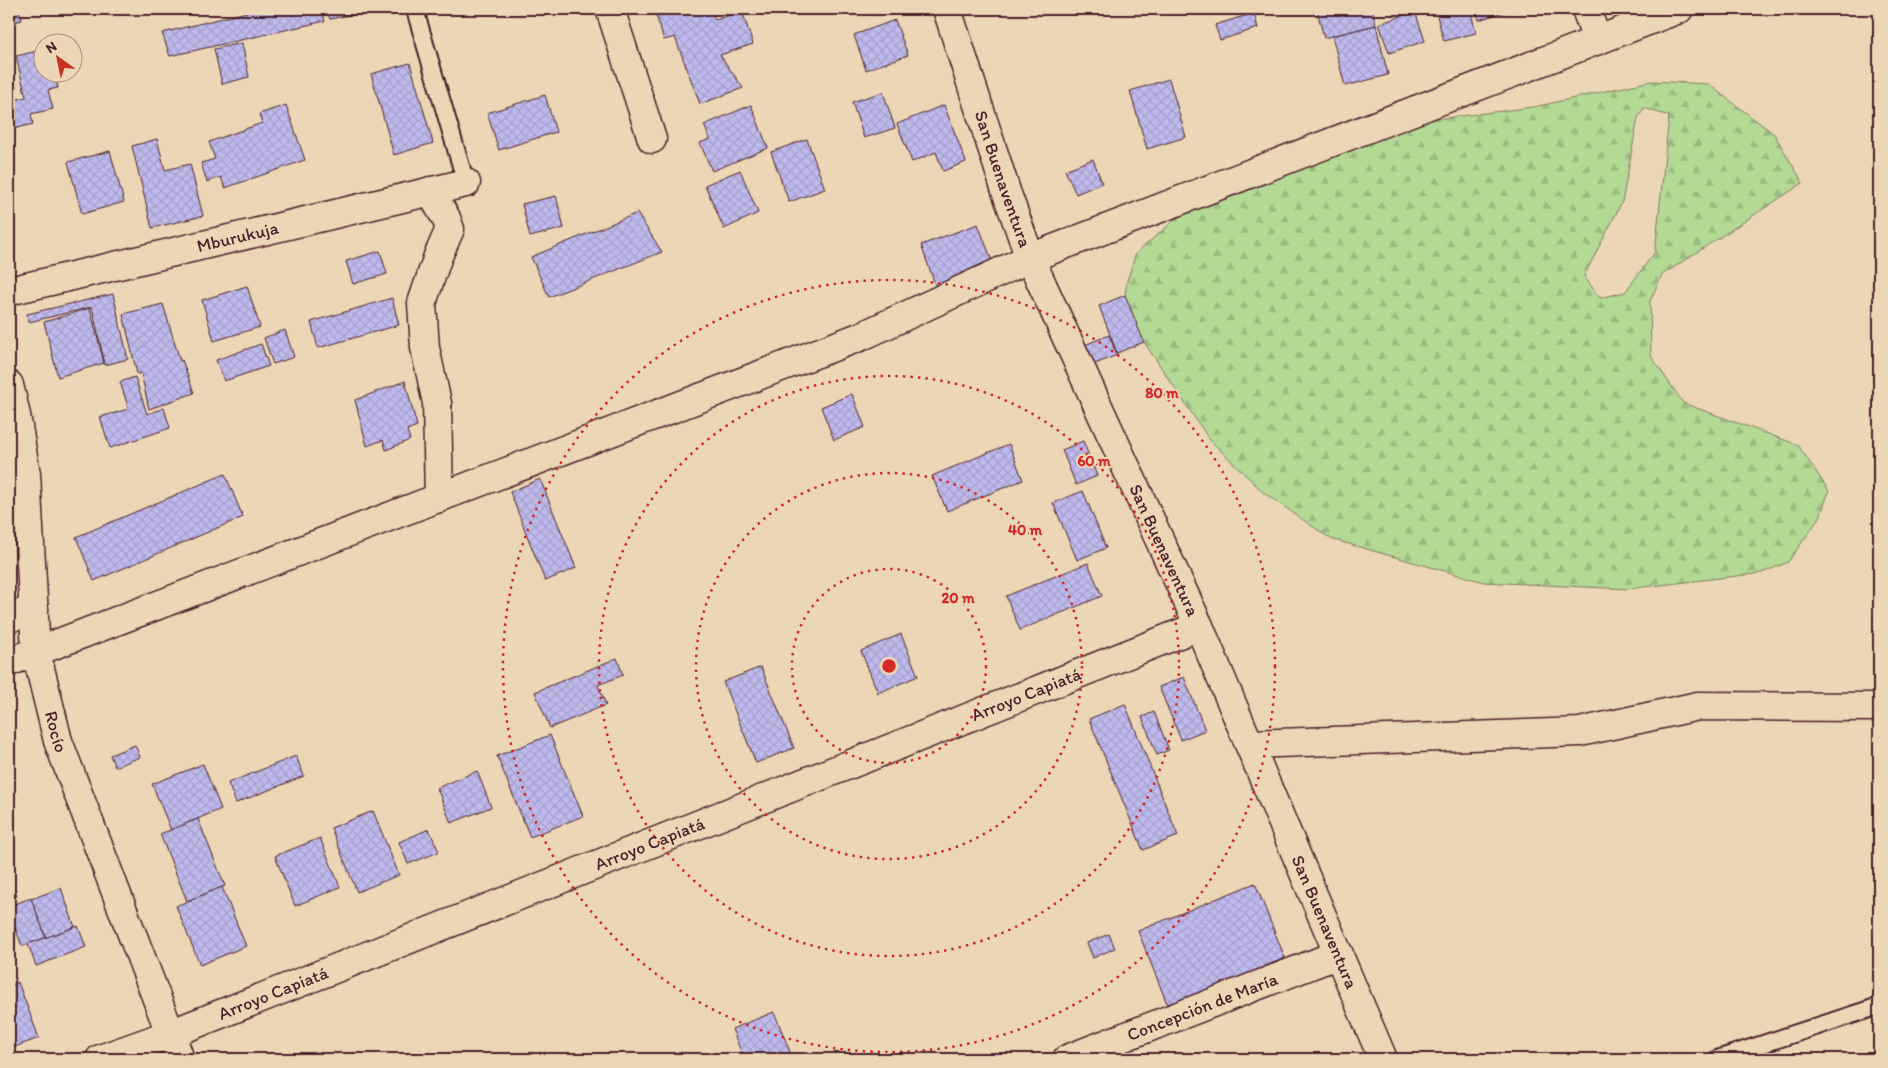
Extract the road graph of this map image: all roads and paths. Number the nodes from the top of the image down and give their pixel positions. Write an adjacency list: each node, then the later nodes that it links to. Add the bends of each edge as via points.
1 (610, 9): 7 (street)
2 (948, 9): 10 (street, San Buenaventura)
3 (1586, 9): 6 (street)
4 (1679, 9): 6 (street)
5 (415, 10): 8 (lane)
6 (1597, 40): 10 (street)
7 (652, 139)
8 (466, 183): 9 (street, Mburukuja)
9 (430, 191): 11 (street, Mburukuja); 13 (street, via 450,229 422,303 425,348 437,403)
10 (1030, 258): 13 (street, via 862,336); 16 (street, San Buenaventura)
11 (9, 291)
12 (9, 385): 14 (street, Rocío, via 26,474)
13 (439, 498): 17 (street)
14 (34, 609): 15 (street); 17 (street, Rocío)
15 (9, 618)
16 (1199, 626): 20 (street, San Buenaventura); 23 (street, Arroyo Capiatá)
17 (36, 652): 18 (street); 23 (street, Rocío, via 58,741)
18 (9, 662)
19 (1879, 707): 20 (street, via 1698,706 1580,732)
20 (1249, 744): 21 (street, San Buenaventura)
21 (1339, 954): 26 (street, Concepción de María); 27 (street, San Buenaventura)
22 (1879, 1006): 28 (lane)
23 (170, 1034): 24 (street, Arroyo Capiatá); 25 (street, Rocío)
24 (100, 1059)
25 (180, 1059)
26 (1067, 1059)
27 (1383, 1059)
28 (1717, 1059)

